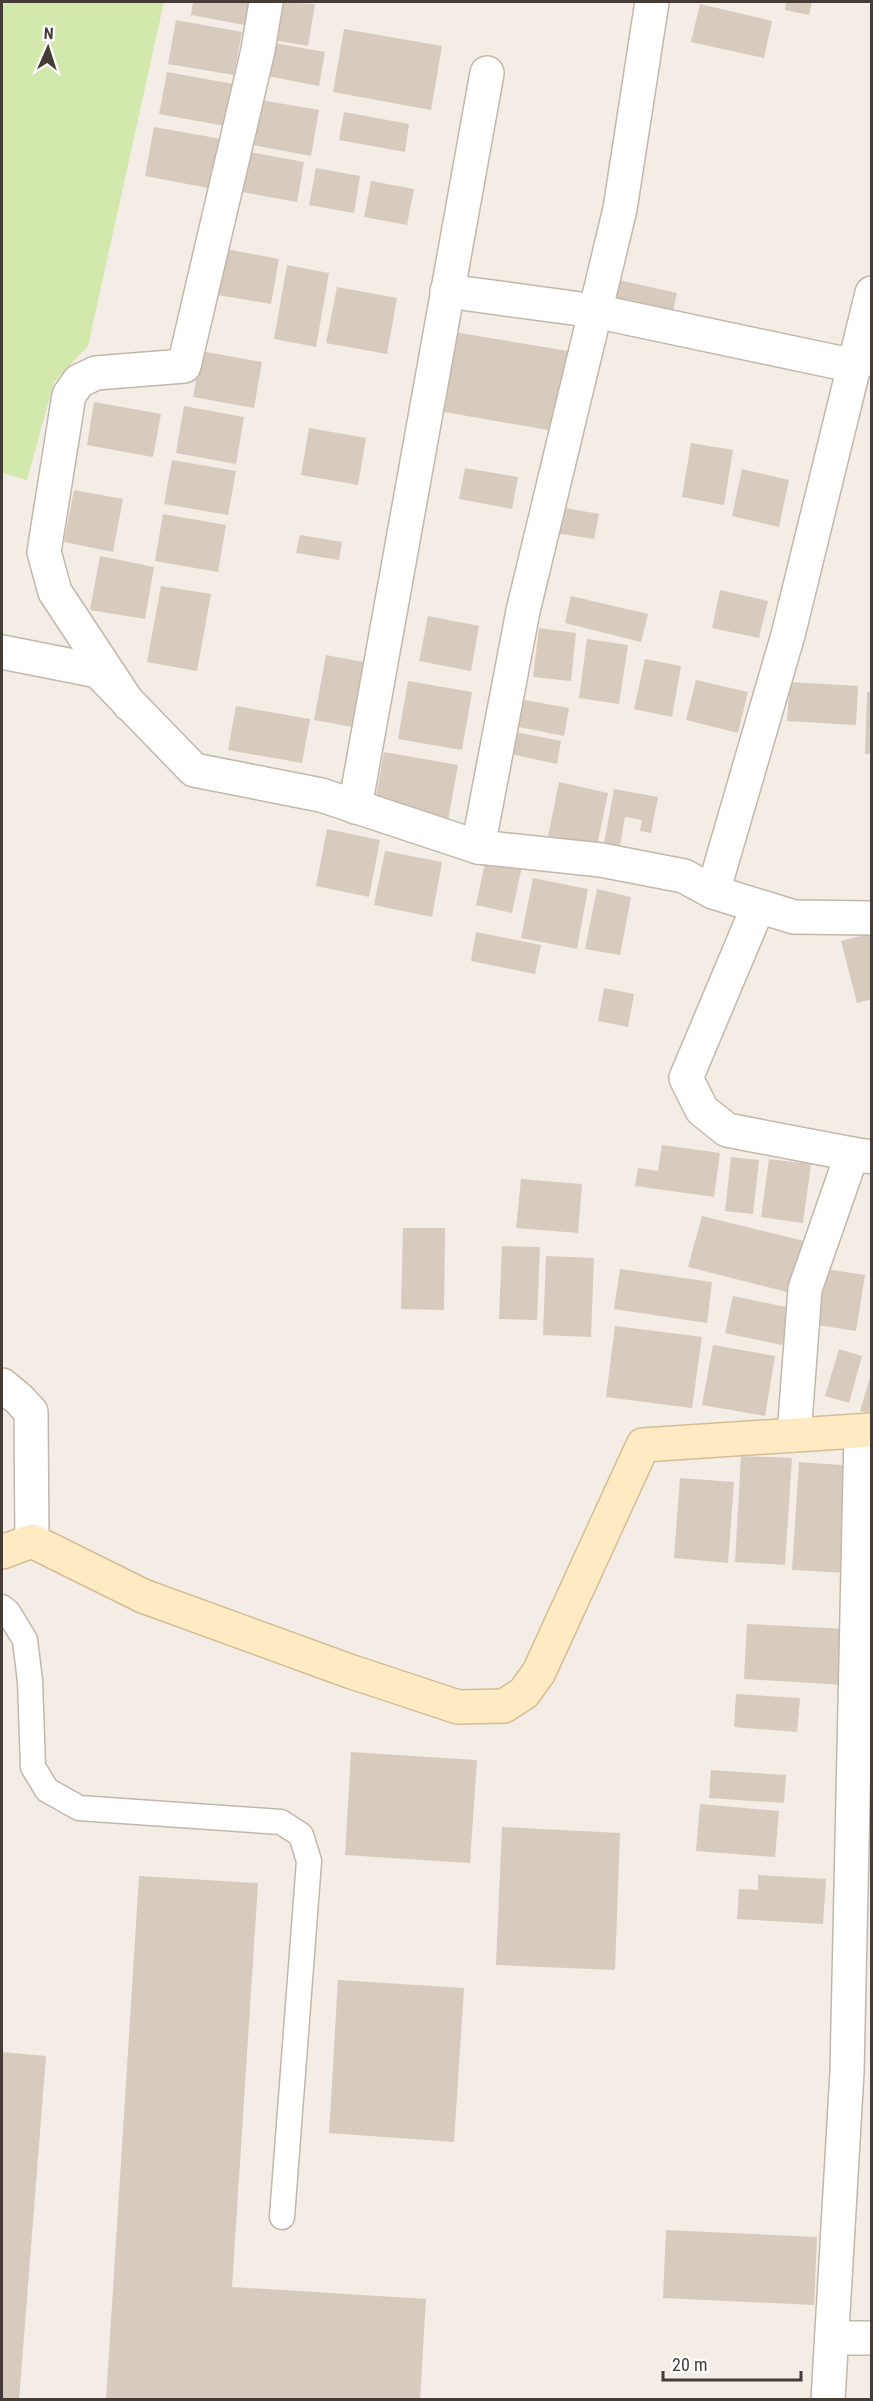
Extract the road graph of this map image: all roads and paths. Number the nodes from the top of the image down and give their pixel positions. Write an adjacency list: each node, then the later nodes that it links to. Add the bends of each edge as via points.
1 (266, 2): 9 (street, via 184,366 96,373 80,381 69,395 44,552 55,592)
2 (652, 2): 6 (street, via 620,209)
3 (487, 73): 4 (street)
4 (447, 291): 6 (street); 10 (street)
5 (872, 293): 7 (street)
6 (595, 310): 7 (street, via 850,365); 11 (street, via 523,611)
7 (863, 360): 12 (street)
8 (2, 652): 9 (street, via 98,671)
9 (129, 704): 10 (street, via 194,770 321,795)
10 (355, 807): 11 (street)
11 (478, 847): 12 (street, via 601,860 684,876)
12 (713, 892): 13 (street)
13 (758, 907): 14 (street, via 794,917); 15 (street, via 686,1078 702,1110 727,1130)
14 (872, 918)
15 (862, 1156): 18 (street, via 805,1289)
16 (2, 1385): 19 (street, via 31,1412)
17 (866, 1431): 18 (street); 22 (street)
18 (794, 1435): 19 (street, via 643,1444 539,1672 524,1693 504,1706 458,1707 350,1671 143,1596)
19 (32, 1541): 20 (street)
20 (2, 1552)
21 (2, 1607): 23 (lane, via 25,1640 33,1767 47,1790 79,1808 281,1822 301,1835 309,1861)
22 (861, 1934): 24 (street, via 847,2072)
23 (282, 2217)
24 (832, 2338): 25 (street); 26 (street)
25 (872, 2338)
26 (828, 2400)

